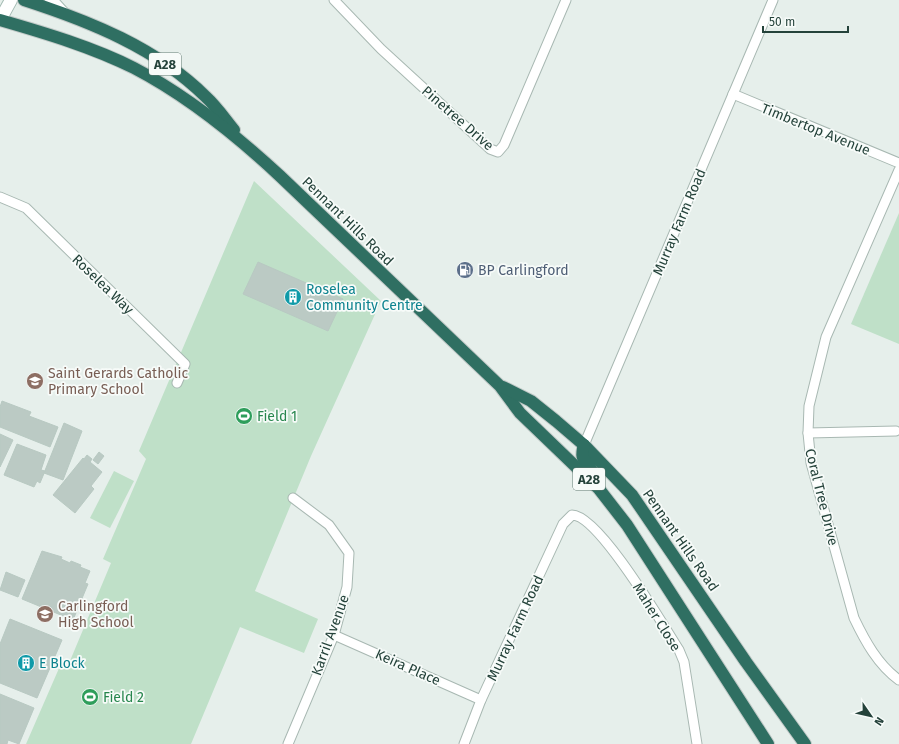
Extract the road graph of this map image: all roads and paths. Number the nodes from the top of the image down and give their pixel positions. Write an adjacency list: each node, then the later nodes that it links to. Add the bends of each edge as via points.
1 (11, 0): 8 (main road)
2 (24, 0): 7 (highway, Pennant Hills Road / A28)
3 (51, 0): 7 (main road)
4 (334, 0): 5 (street, Pinetree Drive, via 386,54 490,149 498,152 504,145)
5 (566, 0)
6 (773, 0): 9 (street, Murray Farm Road)
7 (63, 13): 10 (highway, Pennant Hills Road / A28, via 91,23 158,59 206,97)
8 (0, 20): 10 (highway, Pennant Hills Road / A28, via 67,41 134,68 184,99)
9 (734, 94): 11 (street, Timbertop Avenue); 18 (street, Murray Farm Road)
10 (246, 144): 15 (highway, Pennant Hills Road / A28)
11 (899, 163)
12 (899, 170): 17 (street, Coral Tree Drive, via 826,337 809,406)
13 (0, 197): 14 (street, Roselea Way, via 26,208 185,364)
14 (177, 383)
15 (500, 386): 18 (highway, Pennant Hills Road / A28, via 531,401); 19 (highway, Pennant Hills Road / A28, via 520,413)
16 (896, 431): 17 (street)
17 (808, 433): 23 (street, Coral Tree Drive, via 811,463 854,618 865,640 887,671)
18 (584, 445): 19 (highway, via 582,458 592,470); 29 (highway, Pennant Hills Road / A28, via 611,471 649,518)
19 (598, 489): 28 (highway, Pennant Hills Road / A28, via 643,548)
20 (293, 498): 22 (street, Karril Avenue, via 329,525 349,553 348,587)
21 (572, 515): 24 (street, Murray Farm Road, via 563,524); 27 (street, Maher Close, via 583,519 605,542 631,575 679,650 684,662)
22 (334, 635): 24 (street, Keira Place); 25 (street, Karril Avenue)
23 (899, 680)
24 (481, 700): 26 (street, Murray Farm Road)
25 (288, 744)
26 (464, 744)
27 (697, 744)
28 (768, 744)
29 (805, 744)

